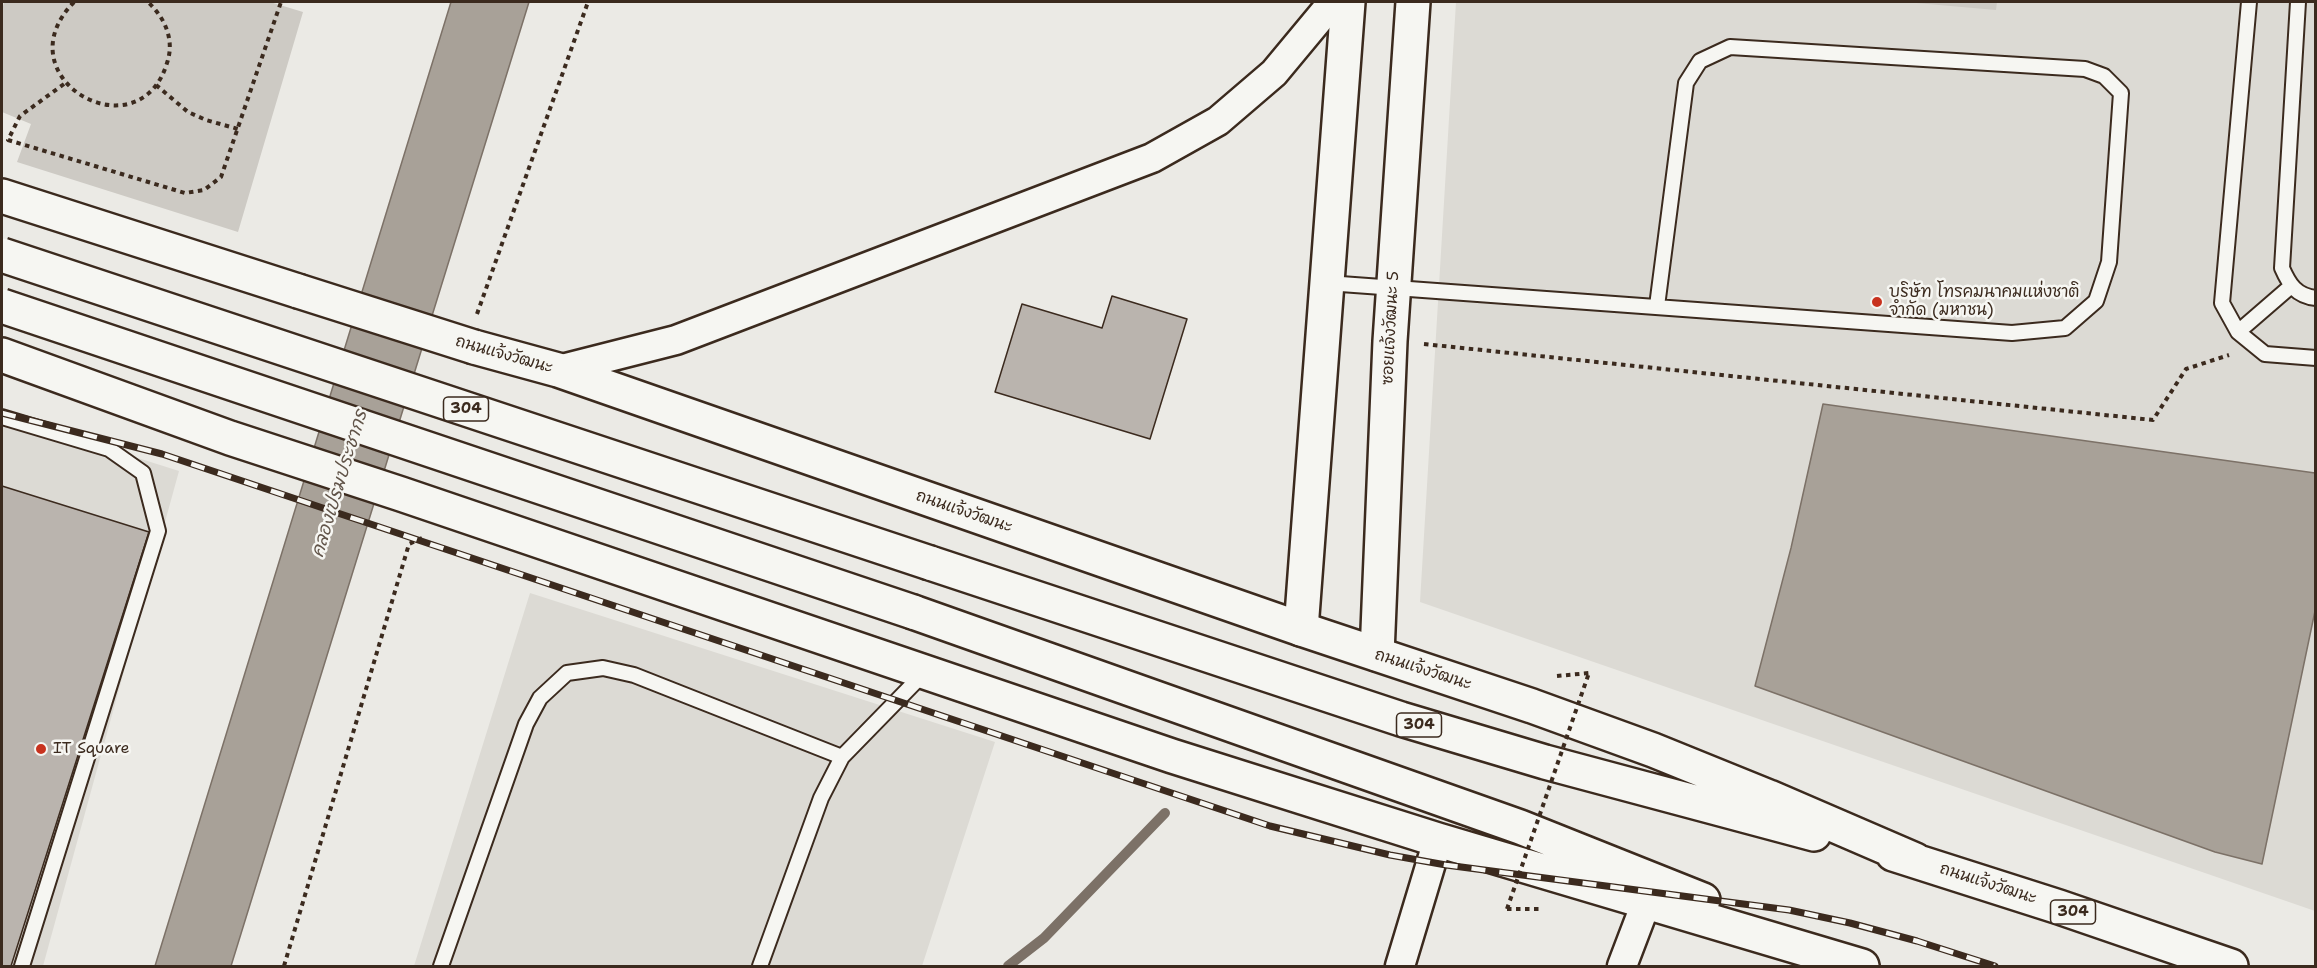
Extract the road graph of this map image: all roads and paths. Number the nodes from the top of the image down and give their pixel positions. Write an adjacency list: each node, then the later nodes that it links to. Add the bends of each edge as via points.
1 (74, 2): 10 (path, via 55,30 52,49 55,68)
2 (149, 2): 11 (path, via 162,18 169,36 170,56)
3 (281, 2): 12 (path)
4 (588, 2): 21 (path)
5 (1333, 2): 27 (street, via 1266,80 1218,121 1152,158 676,340)
6 (1348, 2): 15 (main road)
7 (1413, 2): 17 (main road, ซอยแจ้งวัฒนะ 5)
8 (2249, 2): 22 (lane, via 2222,303)
9 (2298, 2): 16 (lane, via 2282,268)
10 (64, 84): 11 (path, via 79,97 115,106 135,101); 12 (path, via 20,116 8,141 184,193 204,190 221,177)
11 (156, 85): 12 (path, via 188,112)
12 (238, 129)
13 (2, 196): 27 (main road, ถนนแจ้งวัฒนะ, bridge, via 474,347)
14 (2, 255): 36 (main road, ถนนแจ้งวัฒนะ / 304, bridge, via 1401,719 1684,800)
15 (1327, 283): 17 (lane); 30 (main road)
16 (2290, 286): 18 (lane, via 2307,297); 22 (lane)
17 (1394, 288): 20 (lane); 23 (main road, ซอยแจ้งวัฒนะ 5)
18 (2316, 297)
19 (2, 306): 45 (main road, bridge, via 913,612 1520,827)
20 (1657, 306): 20 (lane, via 1686,83 1700,61 1730,47 2085,69 2104,76 2121,93 2109,262 2096,301 2065,328 2012,333)
21 (477, 314)
22 (2238, 332): 24 (lane)
23 (1390, 341): 24 (path, via 2153,420 2186,369); 31 (main road, ซอยแจ้งวัฒนะ 5)
24 (2256, 346): 26 (lane, via 2265,354)
25 (2, 355): 32 (main road, via 230,438)
26 (2316, 358)
27 (558, 370): 30 (main road, ถนนแจ้งวัฒนะ)
28 (2, 417): 39 (lane, via 109,449 143,473 158,531)
29 (425, 537): 40 (path, via 410,544)
30 (1301, 629): 31 (main road, ถนนแจ้งวัฒนะ)
31 (1377, 654): 36 (main road, ถนนแจ้งวัฒนะ, via 1653,750)
32 (926, 672): 34 (lane); 35 (main road, via 1172,756)
33 (1557, 676): 38 (path, bridge, via 1589,673 1508,909)
34 (842, 758): 41 (lane, via 634,675 603,668 567,674 540,698 526,724); 42 (lane, via 821,798)
35 (1438, 840): 37 (main road); 43 (street)
36 (1915, 860): 46 (main road, ถนนแจ้งวัฒนะ / 304)
37 (1646, 903): 44 (street); 45 (main road)
38 (1540, 909)
39 (22, 966)
40 (284, 966)
41 (441, 966)
42 (760, 966)
43 (1400, 966)
44 (1622, 966)
45 (1864, 966)
46 (2230, 966)

